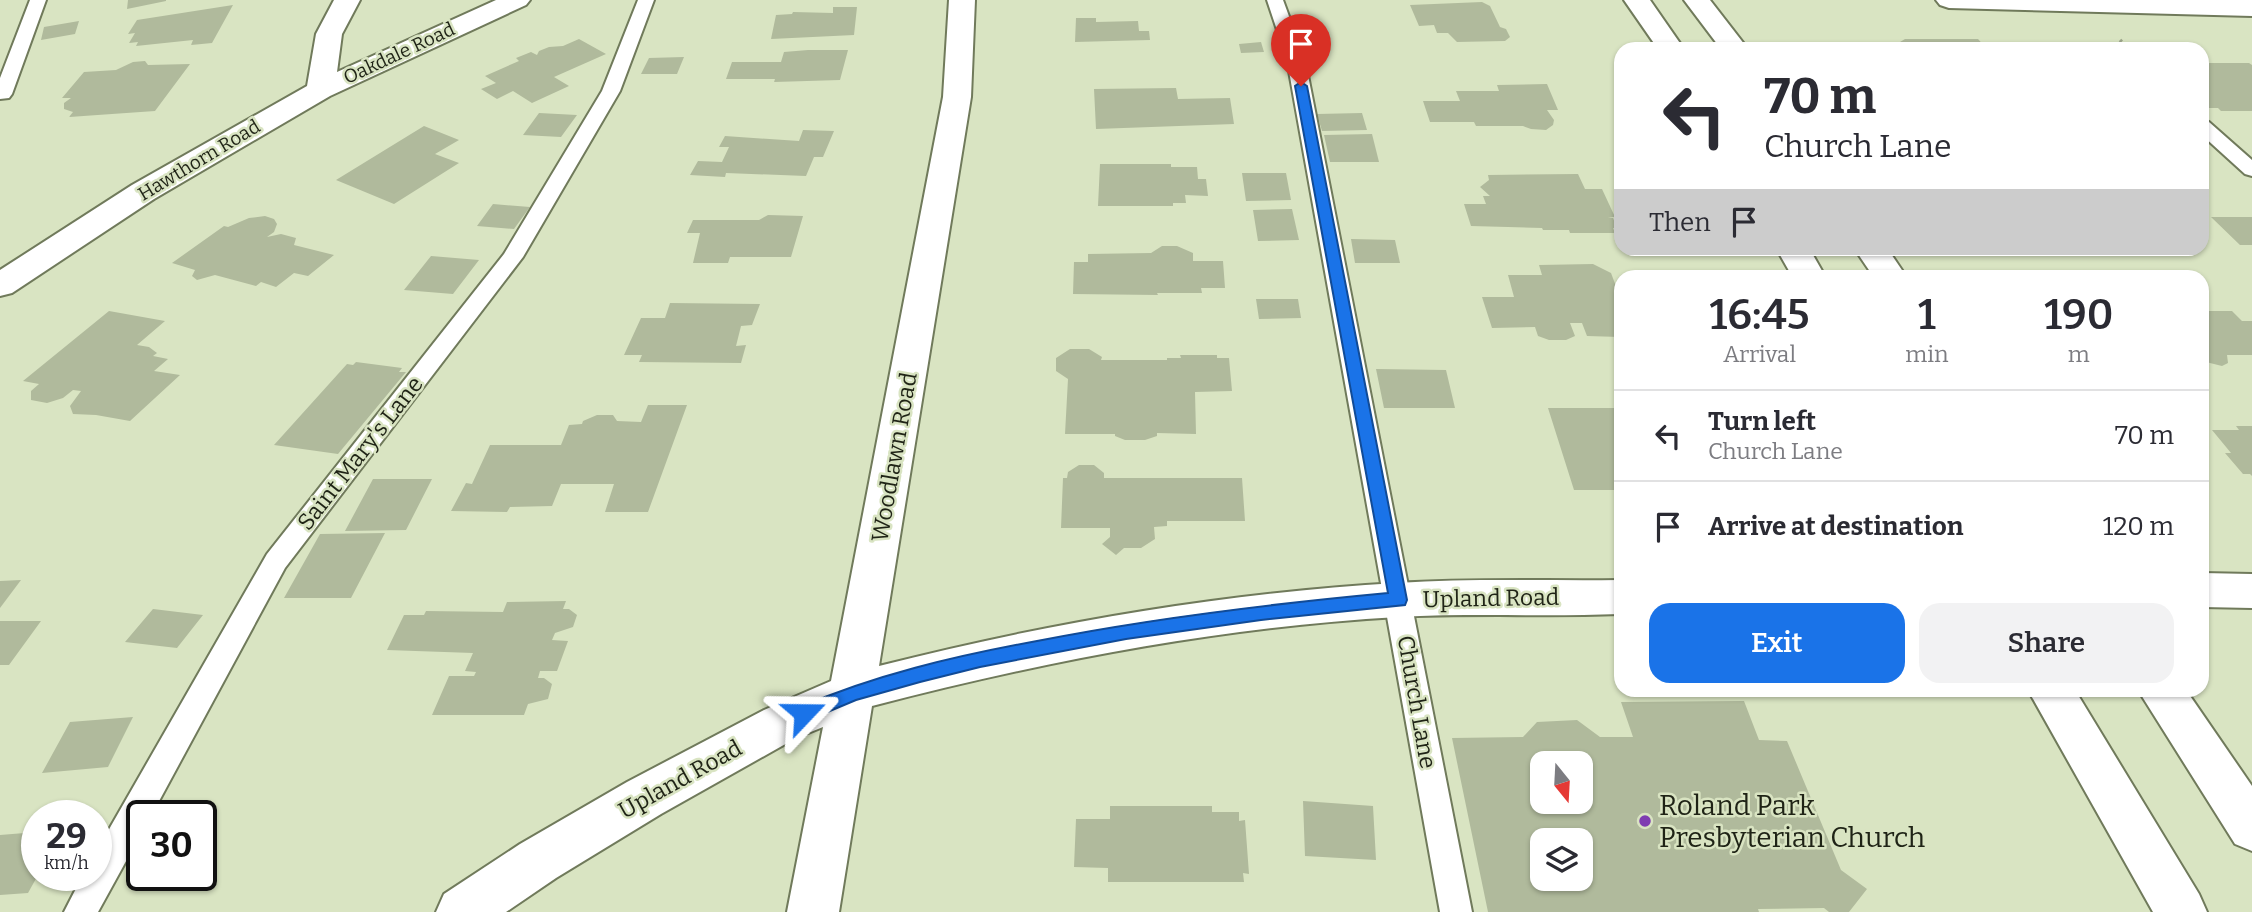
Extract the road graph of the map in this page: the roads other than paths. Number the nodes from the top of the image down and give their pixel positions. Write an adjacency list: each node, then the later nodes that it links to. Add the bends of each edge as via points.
1 (38, 0): 14 (lane)
2 (346, 0): 13 (street, via 329,34)
3 (517, 0): 13 (street, Oakdale Road)
4 (646, 0): 26 (lane, Saint Mary's Lane, via 611,91 513,257 276,561)
5 (962, 0): 22 (street, Woodlawn Road, via 957,97)
6 (1275, 0): 21 (lane, Church Lane, via 1296,60)
7 (1637, 0): 11 (street)
8 (1697, 0): 12 (street)
9 (1949, 0): 10 (street)
10 (2252, 8)
11 (1666, 42)
12 (1730, 42)
13 (320, 90): 17 (street, Hawthorn Road, via 144,192)
14 (3, 94)
15 (2209, 131): 16 (lane)
16 (2252, 170)
17 (1, 284)
18 (2209, 590): 19 (street)
19 (2252, 591)
20 (1614, 597): 21 (street, Upland Road)
21 (1398, 600): 22 (street, Upland Road, via 1261,612 1126,631 980,659); 29 (lane, Church Lane)
22 (853, 692): 27 (street, Upland Road, via 780,724 644,798); 28 (street, Woodlawn Road)
23 (2055, 697): 30 (street)
24 (2166, 697): 25 (street)
25 (2252, 828)
26 (80, 912)
27 (462, 912)
28 (813, 912)
29 (1456, 912)
30 (2181, 912)

